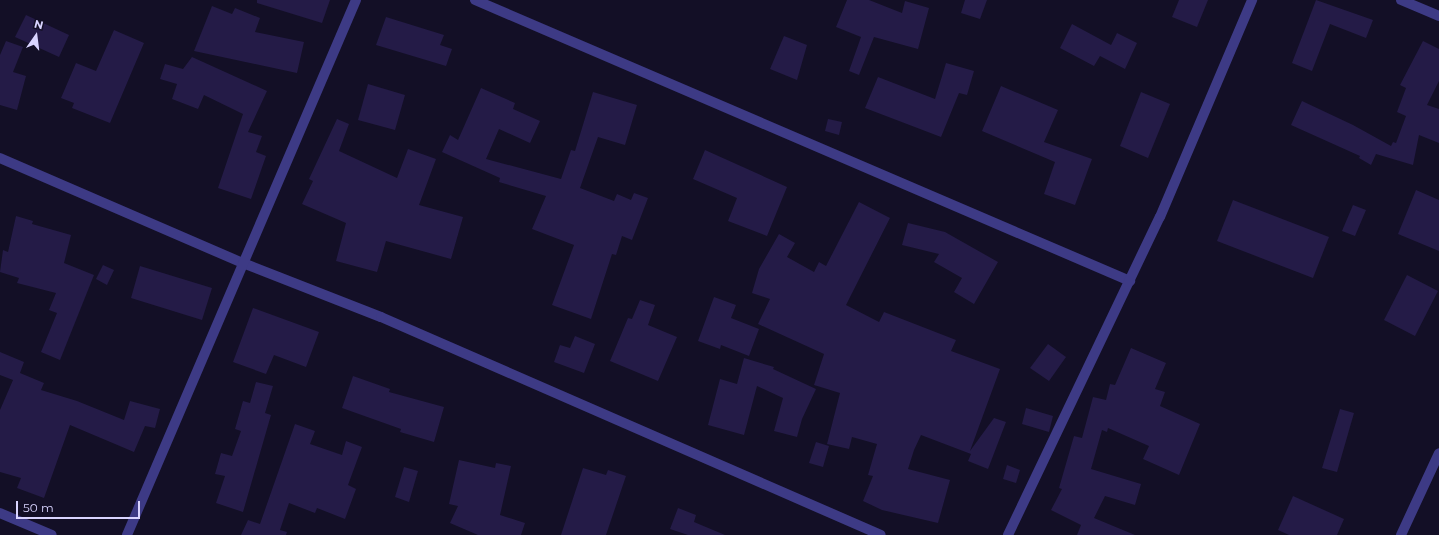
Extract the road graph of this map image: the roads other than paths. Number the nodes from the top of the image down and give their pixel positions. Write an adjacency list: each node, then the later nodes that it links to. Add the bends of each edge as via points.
1 (356, 0): 7 (street)
2 (475, 0): 8 (street)
3 (1252, 0): 8 (street, via 1160,217)
4 (1401, 0): 5 (street)
5 (1439, 16)
6 (0, 158): 7 (street)
7 (243, 263): 12 (street); 13 (street, via 381,317)
8 (1130, 280): 14 (street)
9 (1439, 453): 15 (street)
10 (0, 513): 11 (street)
11 (52, 535)
12 (127, 535)
13 (881, 535)
14 (1008, 535)
15 (1401, 535)

